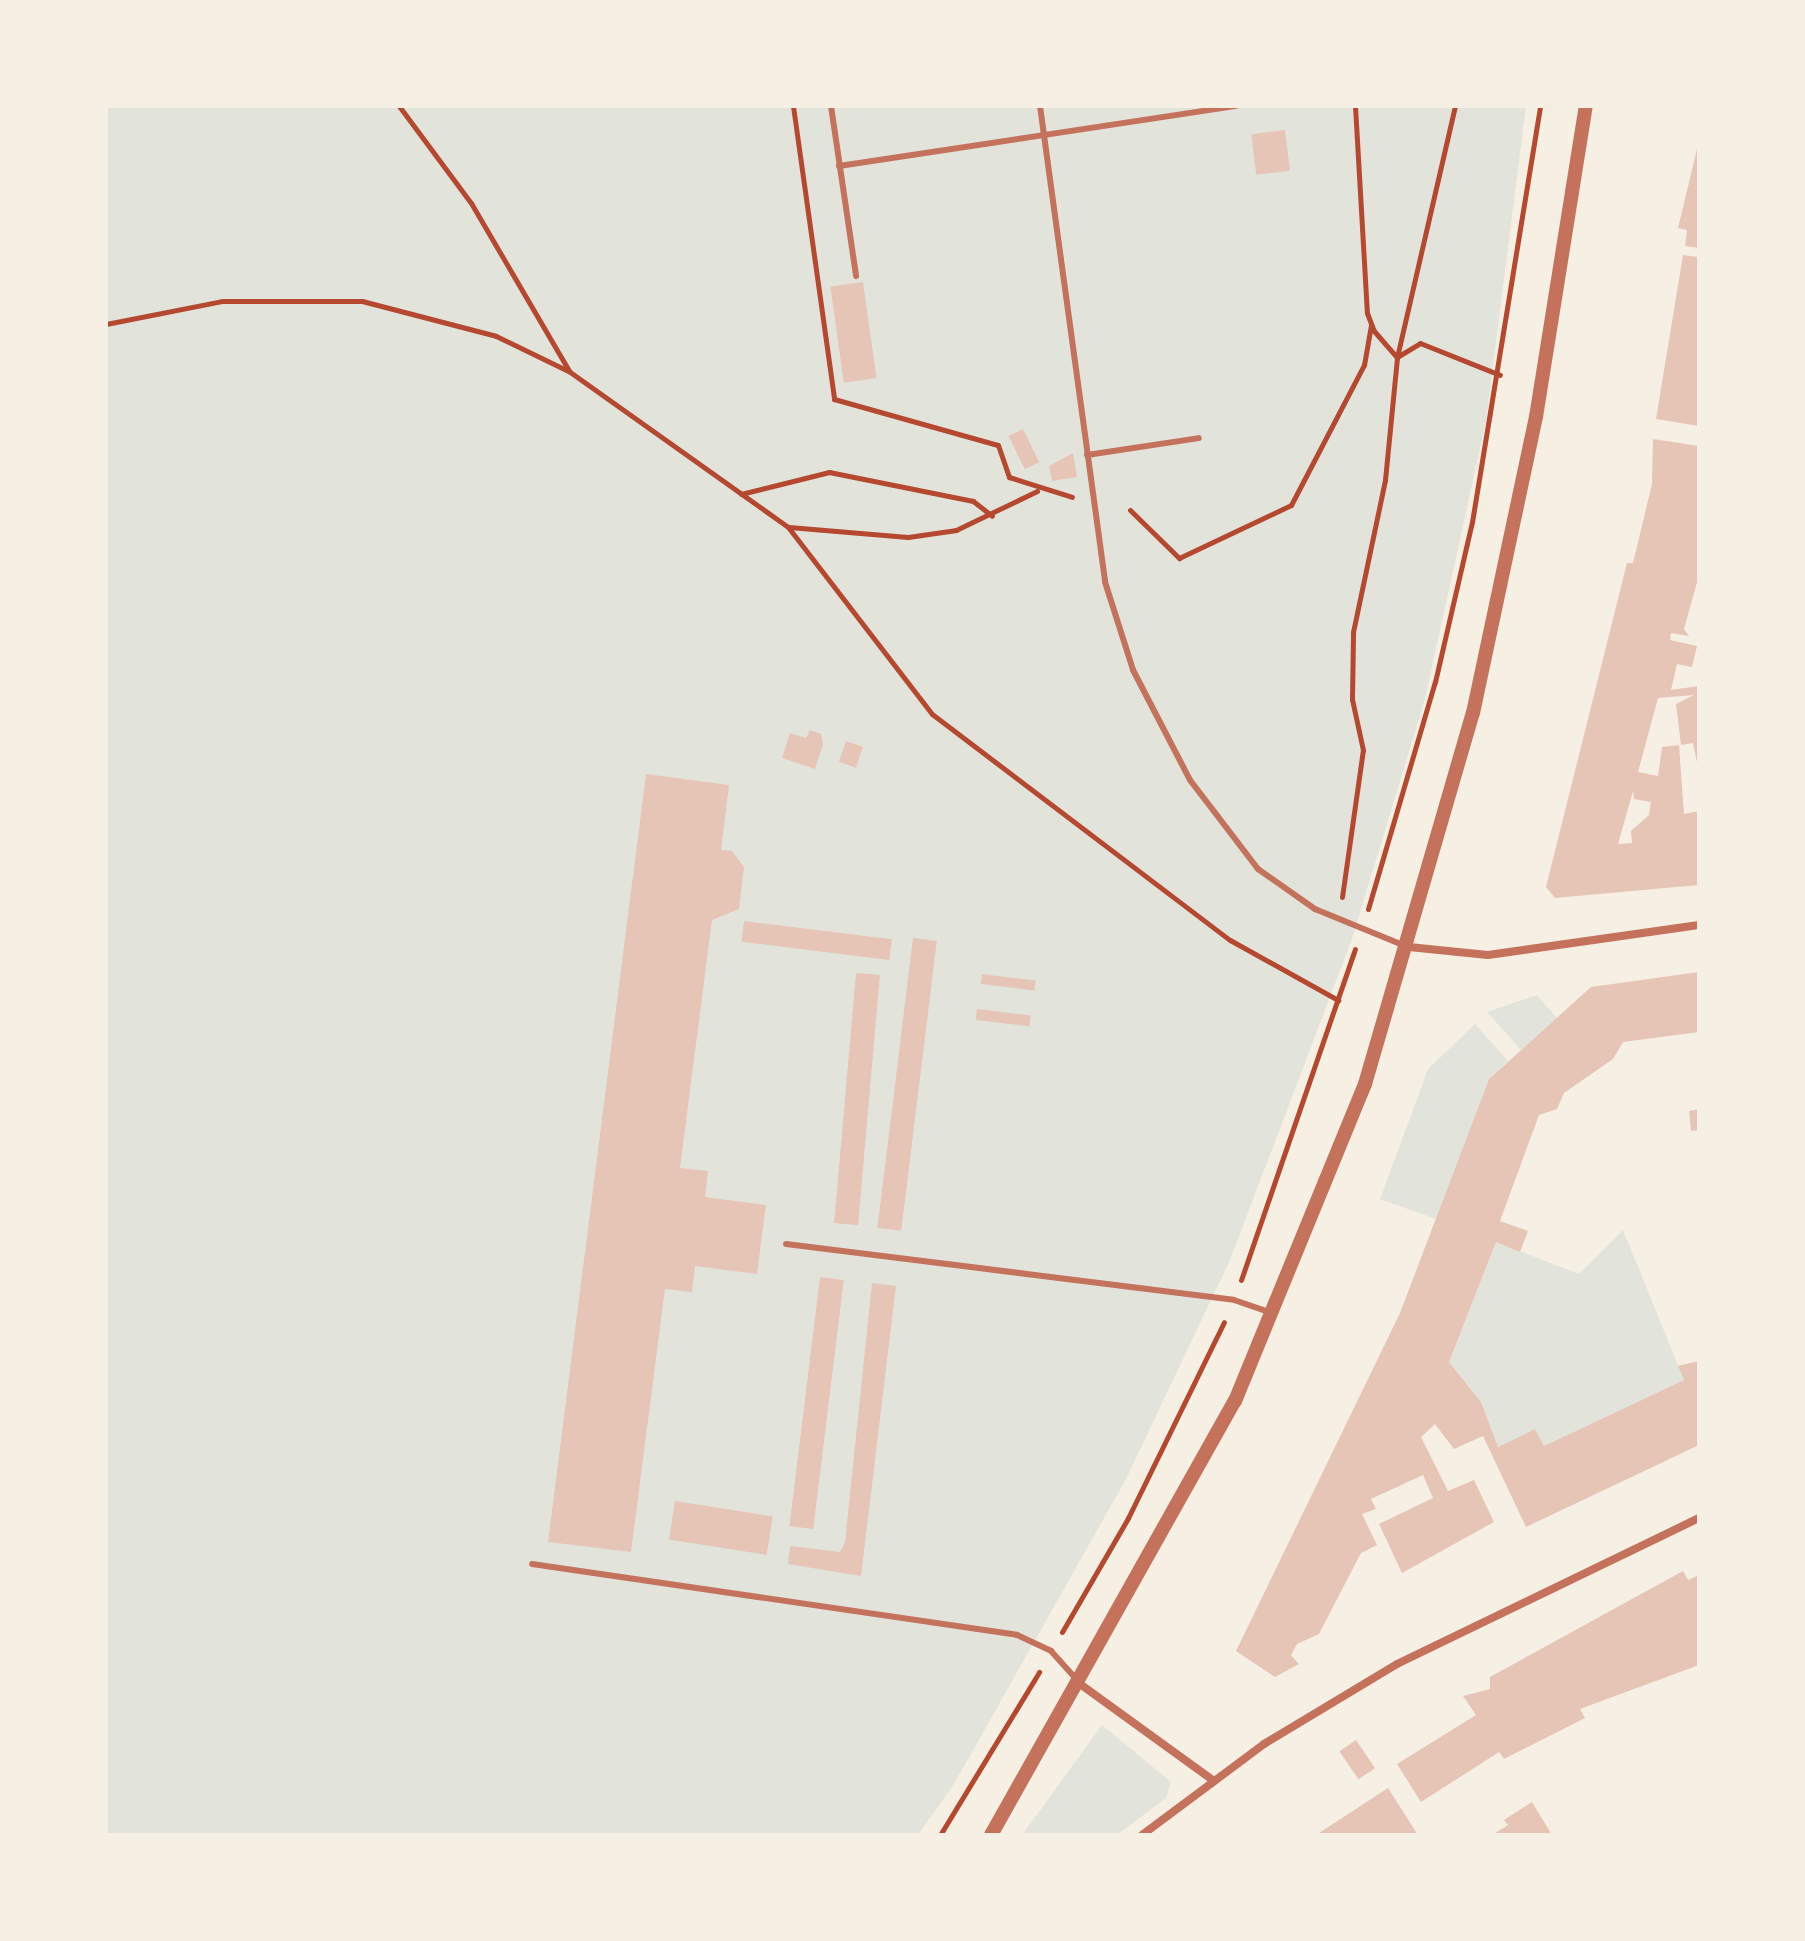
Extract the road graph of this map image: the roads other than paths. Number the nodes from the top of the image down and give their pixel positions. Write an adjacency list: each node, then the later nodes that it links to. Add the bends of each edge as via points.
1 (831, 106): 6 (lane)
2 (1040, 106): 5 (lane)
3 (1237, 106): 5 (lane)
4 (1586, 106): 11 (street, via 1536,417 1473,713)
5 (1044, 136): 6 (lane); 9 (lane)
6 (839, 166): 7 (lane)
7 (856, 276)
8 (1199, 438): 9 (lane)
9 (1087, 455): 11 (lane, via 1105,582 1133,670 1190,780 1258,869 1361,930)
10 (1699, 925): 11 (street, via 1488,955)
11 (1409, 947): 13 (street, via 1365,1084)
12 (786, 1244): 13 (lane, via 1234,1300)
13 (1271, 1313): 16 (street, via 1235,1401)
14 (1699, 1518): 17 (street, via 1397,1664)
15 (532, 1564): 16 (lane, via 1017,1635 1051,1651)
16 (1080, 1684): 17 (street); 18 (street)
17 (1214, 1781): 19 (street)
18 (991, 1835)
19 (1142, 1835)

